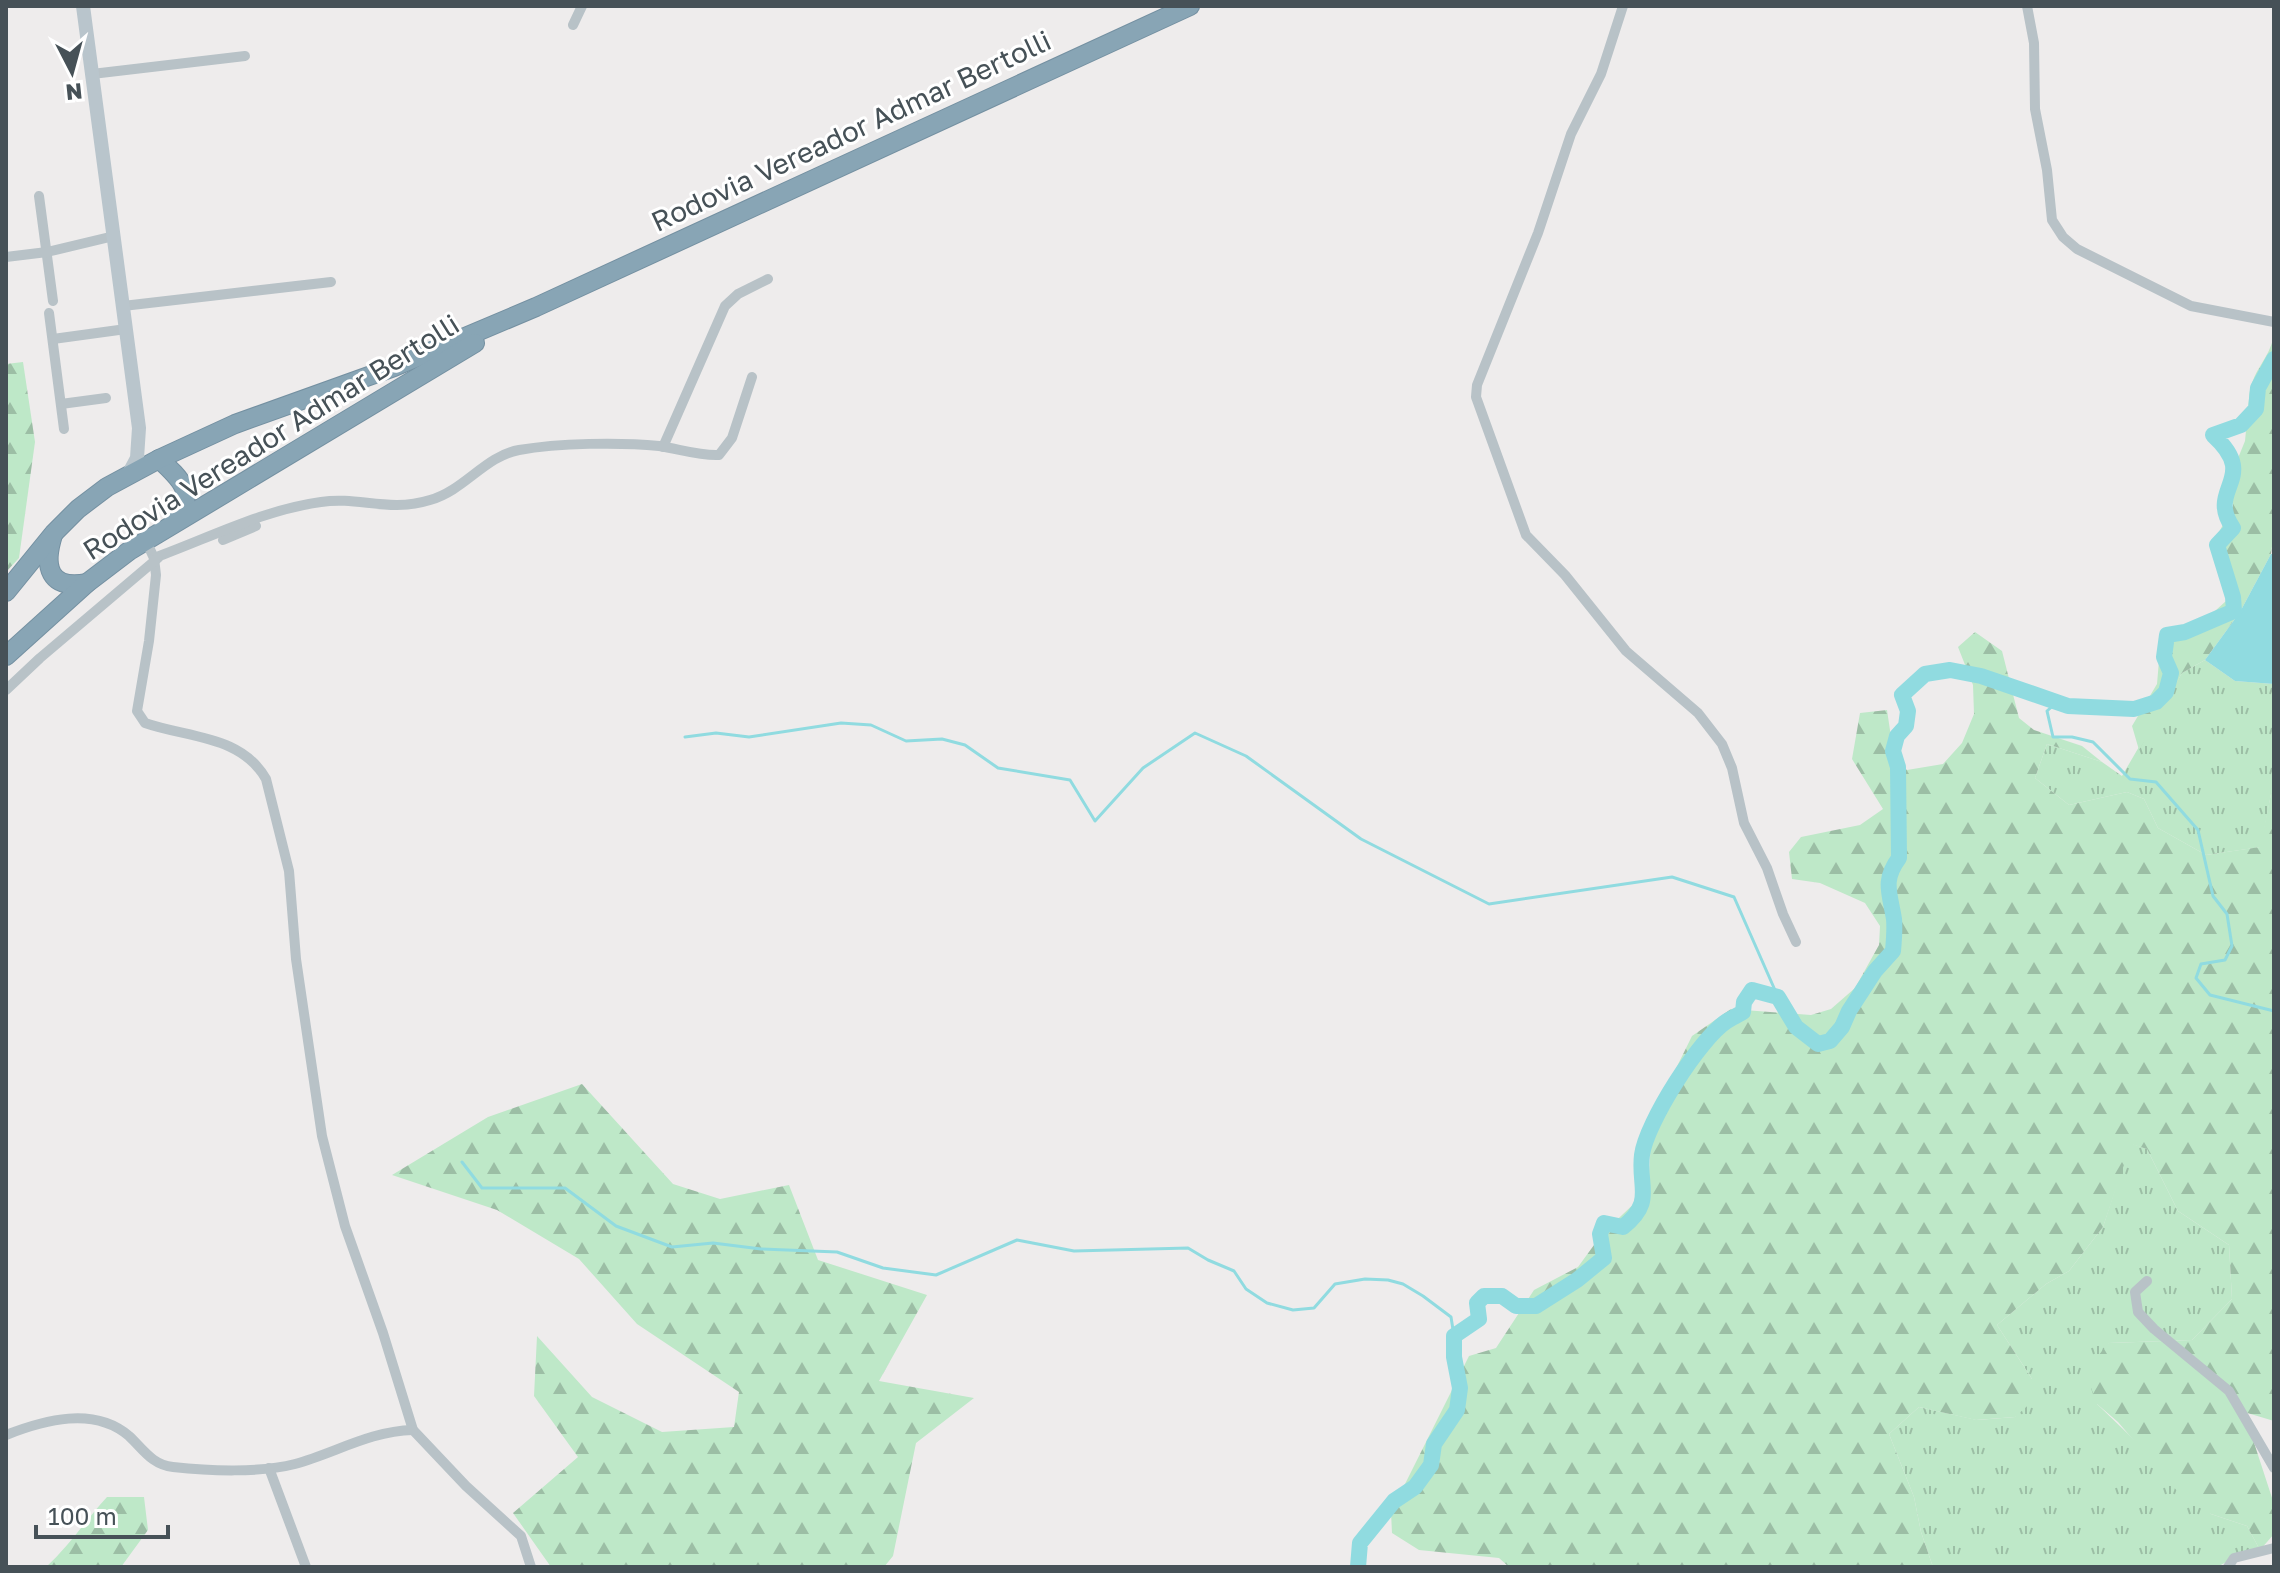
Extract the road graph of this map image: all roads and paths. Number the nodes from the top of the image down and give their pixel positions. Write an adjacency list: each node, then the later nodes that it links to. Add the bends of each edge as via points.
1 (83, 6): 8 (street)
2 (582, 6): 6 (street)
3 (1190, 6): 17 (highway, Rodovia Vereador Admar Bertolli)
4 (1623, 6): 38 (street, via 1476,391 1478,405 1526,535 1626,651 1698,713 1722,744 1744,823)
5 (2027, 6): 19 (street, via 2050,209 2063,237 2191,306)
6 (573, 25)
7 (245, 56): 8 (street)
8 (92, 74): 10 (street)
9 (39, 196): 11 (street)
10 (114, 236): 11 (street); 16 (street)
11 (47, 252): 12 (street); 15 (street)
12 (6, 257)
13 (768, 279): 27 (street, via 725,306)
14 (331, 282): 16 (street)
15 (53, 301)
16 (123, 306): 20 (street)
17 (536, 307): 28 (highway, Rodovia Vereador Admar Bertolli, via 394,367 235,424); 30 (highway, Rodovia Vereador Admar Bertolli)
18 (49, 313): 21 (street)
19 (2274, 322)
20 (126, 329): 21 (street); 25 (street)
21 (53, 339): 24 (street)
22 (752, 377): 27 (street, via 723,453)
23 (106, 398): 24 (street)
24 (61, 404): 26 (street)
25 (139, 428): 28 (street); 29 (street, via 137,458)
26 (64, 429)
27 (663, 447): 33 (street, via 518,450 495,459 457,489 418,504 332,501 291,509)
28 (159, 459): 29 (highway, Rodovia Vereador Admar Bertolli); 30 (highway, via 185,489 184,508)
29 (127, 475): 31 (highway, Rodovia Vereador Admar Bertolli, via 90,499)
30 (170, 526): 32 (highway, Rodovia Vereador Admar Bertolli)
31 (54, 533): 34 (highway, via 50,573 71,585); 35 (highway, Rodovia Vereador Admar Bertolli)
32 (146, 541): 33 (street); 34 (highway, Rodovia Vereador Admar Bertolli)
33 (154, 558): 37 (street); 40 (street, via 152,622 137,711 145,723 203,736 236,750 266,779 289,871 322,1136 345,1226)
34 (87, 583): 36 (highway, Rodovia Vereador Admar Bertolli)
35 (6, 592)
36 (6, 656)
37 (6, 690)
38 (1796, 942)
39 (2147, 1281): 43 (street, via 2135,1292 2138,1312 2229,1391)
40 (413, 1430): 42 (street, via 384,1432); 47 (street, via 521,1536)
41 (6, 1435): 42 (street, via 56,1420 90,1420 117,1428 162,1465)
42 (269, 1468): 46 (street)
43 (2274, 1468)
44 (2274, 1548): 45 (street)
45 (2231, 1563)
46 (306, 1567)
47 (531, 1567)

